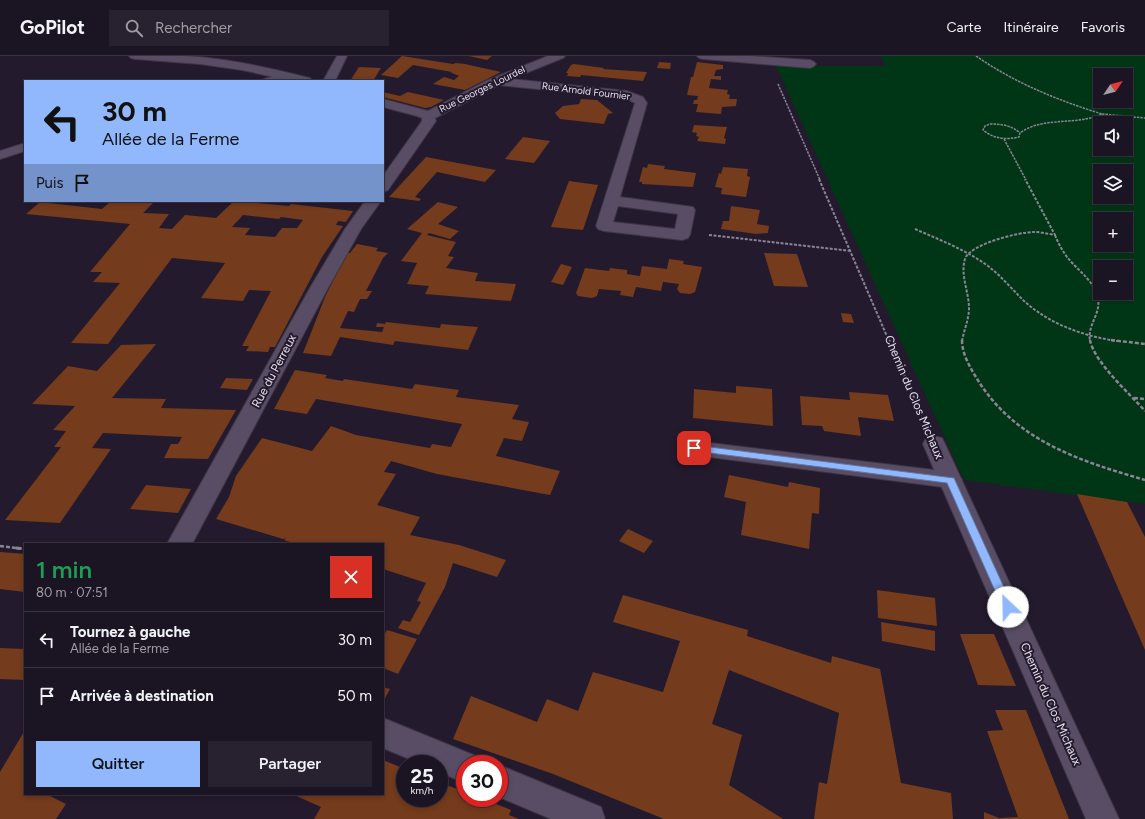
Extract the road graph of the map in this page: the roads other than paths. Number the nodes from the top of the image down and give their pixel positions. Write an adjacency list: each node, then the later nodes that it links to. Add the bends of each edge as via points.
1 (135, 56): 6 (street, via 225,63)
2 (342, 56): 9 (lane)
3 (559, 56): 10 (street, Rue Georges Lourdel, via 533,64)
4 (703, 56): 5 (street)
5 (810, 64)
6 (287, 76): 7 (lane); 8 (street)
7 (272, 80)
8 (302, 80)
9 (330, 80)
10 (498, 81): 12 (street, Rue Georges Lourdel); 16 (street, Rue Arnold Fournier, via 627,95 639,100 641,103)
11 (384, 103): 12 (street)
12 (428, 116): 15 (street, via 429,121)
13 (24, 147): 14 (lane)
14 (0, 155)
15 (384, 186)
16 (612, 201): 16 (street, Rue Arnold Fournier, via 604,226 682,235 687,210)
17 (372, 202): 21 (street, Rue du Perreux, via 353,229 319,288)
18 (934, 444): 20 (street, Chemin du Clos Michaux)
19 (694, 448): 20 (lane)
20 (951, 480): 26 (street, Chemin du Clos Michaux)
21 (180, 543)
22 (384, 733): 23 (street)
23 (456, 763)
24 (508, 785): 25 (street)
25 (590, 819)
26 (1103, 819)

